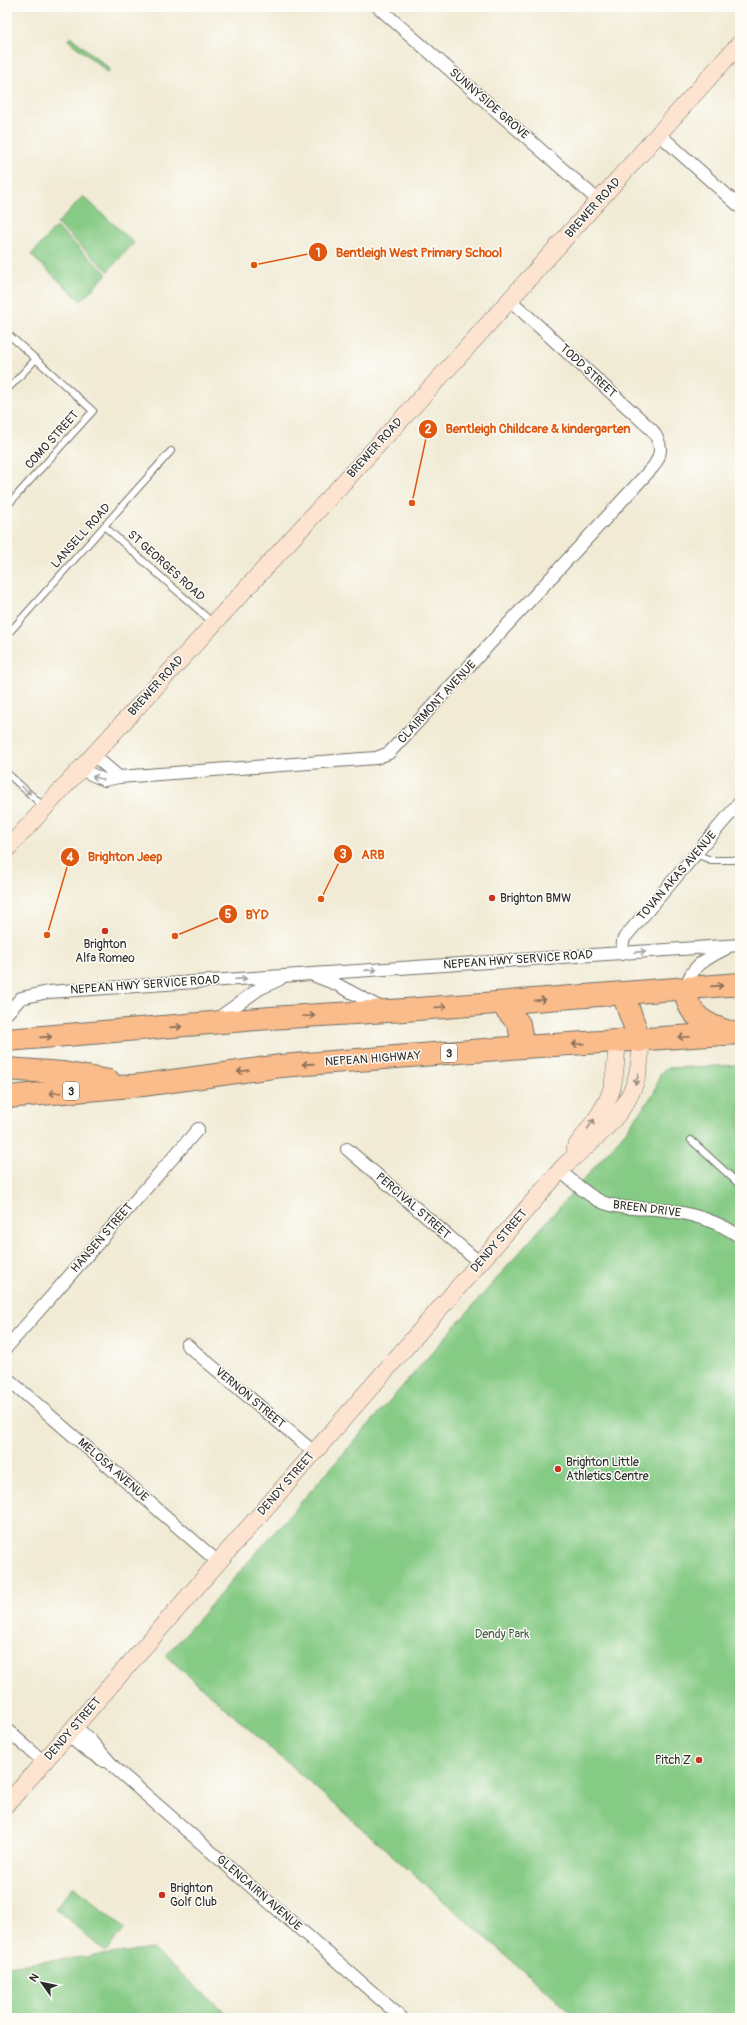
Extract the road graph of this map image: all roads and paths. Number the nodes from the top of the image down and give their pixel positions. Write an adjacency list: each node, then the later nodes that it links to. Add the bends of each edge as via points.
1 (378, 7): 6 (street, SUNNYSIDE GROVE)
2 (737, 7): 3 (street)
3 (740, 10)
4 (740, 43): 5 (street, BREWER ROAD)
5 (660, 134): 6 (street, BREWER ROAD); 7 (street)
6 (598, 201): 8 (street, BREWER ROAD)
7 (740, 208)
8 (510, 300): 12 (street, TODD STREET, via 652,430); 16 (street, BREWER ROAD)
9 (7, 333): 10 (lane, COMO STREET)
10 (36, 359): 11 (lane); 14 (lane, COMO STREET, via 93,411)
11 (7, 390)
12 (661, 446): 21 (street, CLAIRMONT AVENUE, via 659,459 653,467 389,753 376,758)
13 (171, 451): 15 (lane, LANSELL ROAD)
14 (7, 506)
15 (104, 526): 16 (lane, ST GEORGES ROAD); 17 (lane, LANSELL ROAD)
16 (213, 623): 18 (street, BREWER ROAD)
17 (7, 635)
18 (92, 755): 19 (street, BREWER ROAD); 21 (street)
19 (80, 769): 21 (street, CLAIRMONT AVENUE, one-way to 19, via 104,780); 23 (street, BREWER ROAD)
20 (7, 773): 23 (lane, one-way to 23)
21 (119, 777)
22 (740, 802): 25 (street, TOVAN AKAS AVENUE)
23 (45, 808): 24 (street, BREWER ROAD)
24 (7, 849)
25 (695, 854): 26 (lane, via 711,860); 28 (street, TOVAN AKAS AVENUE, via 625,937)
26 (740, 860)
27 (735, 946): 28 (street, NEPEAN HWY SERVICE ROAD, one-way to 27); 32 (street, NEPEAN HWY SERVICE ROAD, via 699,964 688,978)
28 (622, 954): 29 (street, NEPEAN HWY SERVICE ROAD, one-way to 28)
29 (306, 974): 30 (street, NEPEAN HWY SERVICE ROAD); 35 (street, NEPEAN HWY SERVICE ROAD, via 336,984)
30 (289, 976): 36 (street, NEPEAN HWY SERVICE ROAD, one-way to 30, via 21,998 48,992); 37 (street, NEPEAN HWY SERVICE ROAD, via 259,989)
31 (740, 984): 32 (highway, one-way to 31)
32 (686, 988): 33 (highway); 38 (highway, via 688,1004 698,1018 715,1028)
33 (623, 994): 34 (highway, one-way to 33); 40 (highway); 41 (highway)
34 (501, 1003): 35 (highway, one-way to 34); 42 (highway, via 519,1024)
35 (388, 1011): 37 (highway, one-way to 35)
36 (7, 1013)
37 (209, 1024): 39 (highway, one-way to 37)
38 (738, 1033): 40 (highway, NEPEAN HIGHWAY / 3, one-way to 40)
39 (7, 1040)
40 (640, 1040): 41 (highway, NEPEAN HIGHWAY / 3); 49 (street, DENDY STREET, one-way to 49, via 640,1067 630,1097 603,1131)
41 (616, 1042): 42 (highway, NEPEAN HIGHWAY / 3, one-way to 42); 49 (street, DENDY STREET, one-way to 41, via 609,1096 614,1076)
42 (523, 1047): 44 (highway, NEPEAN HIGHWAY / 3, one-way to 44, via 281,1066)
43 (7, 1069): 44 (highway, via 74,1074)
44 (136, 1086): 45 (highway, NEPEAN HIGHWAY / 3, one-way to 45)
45 (7, 1097)
46 (198, 1129): 54 (street, HANSEN STREET)
47 (691, 1140): 50 (lane)
48 (347, 1149): 52 (street, PERCIVAL STREET)
49 (562, 1168): 51 (street, BREEN DRIVE, via 585,1192 601,1202 684,1213 719,1224); 52 (street, DENDY STREET)
50 (740, 1185)
51 (740, 1237)
52 (480, 1263): 56 (street, DENDY STREET)
53 (187, 1345): 56 (street, VERNON STREET)
54 (7, 1347)
55 (7, 1378): 57 (street, MELOSA AVENUE)
56 (314, 1452): 57 (street, DENDY STREET)
57 (218, 1562): 59 (street, DENDY STREET)
58 (7, 1730): 60 (street)
59 (71, 1730): 60 (street, DENDY STREET); 62 (street, GLENCAIRN AVENUE, via 90,1740 115,1768)
60 (44, 1762): 61 (street, DENDY STREET)
61 (7, 1804)
62 (402, 2018)

